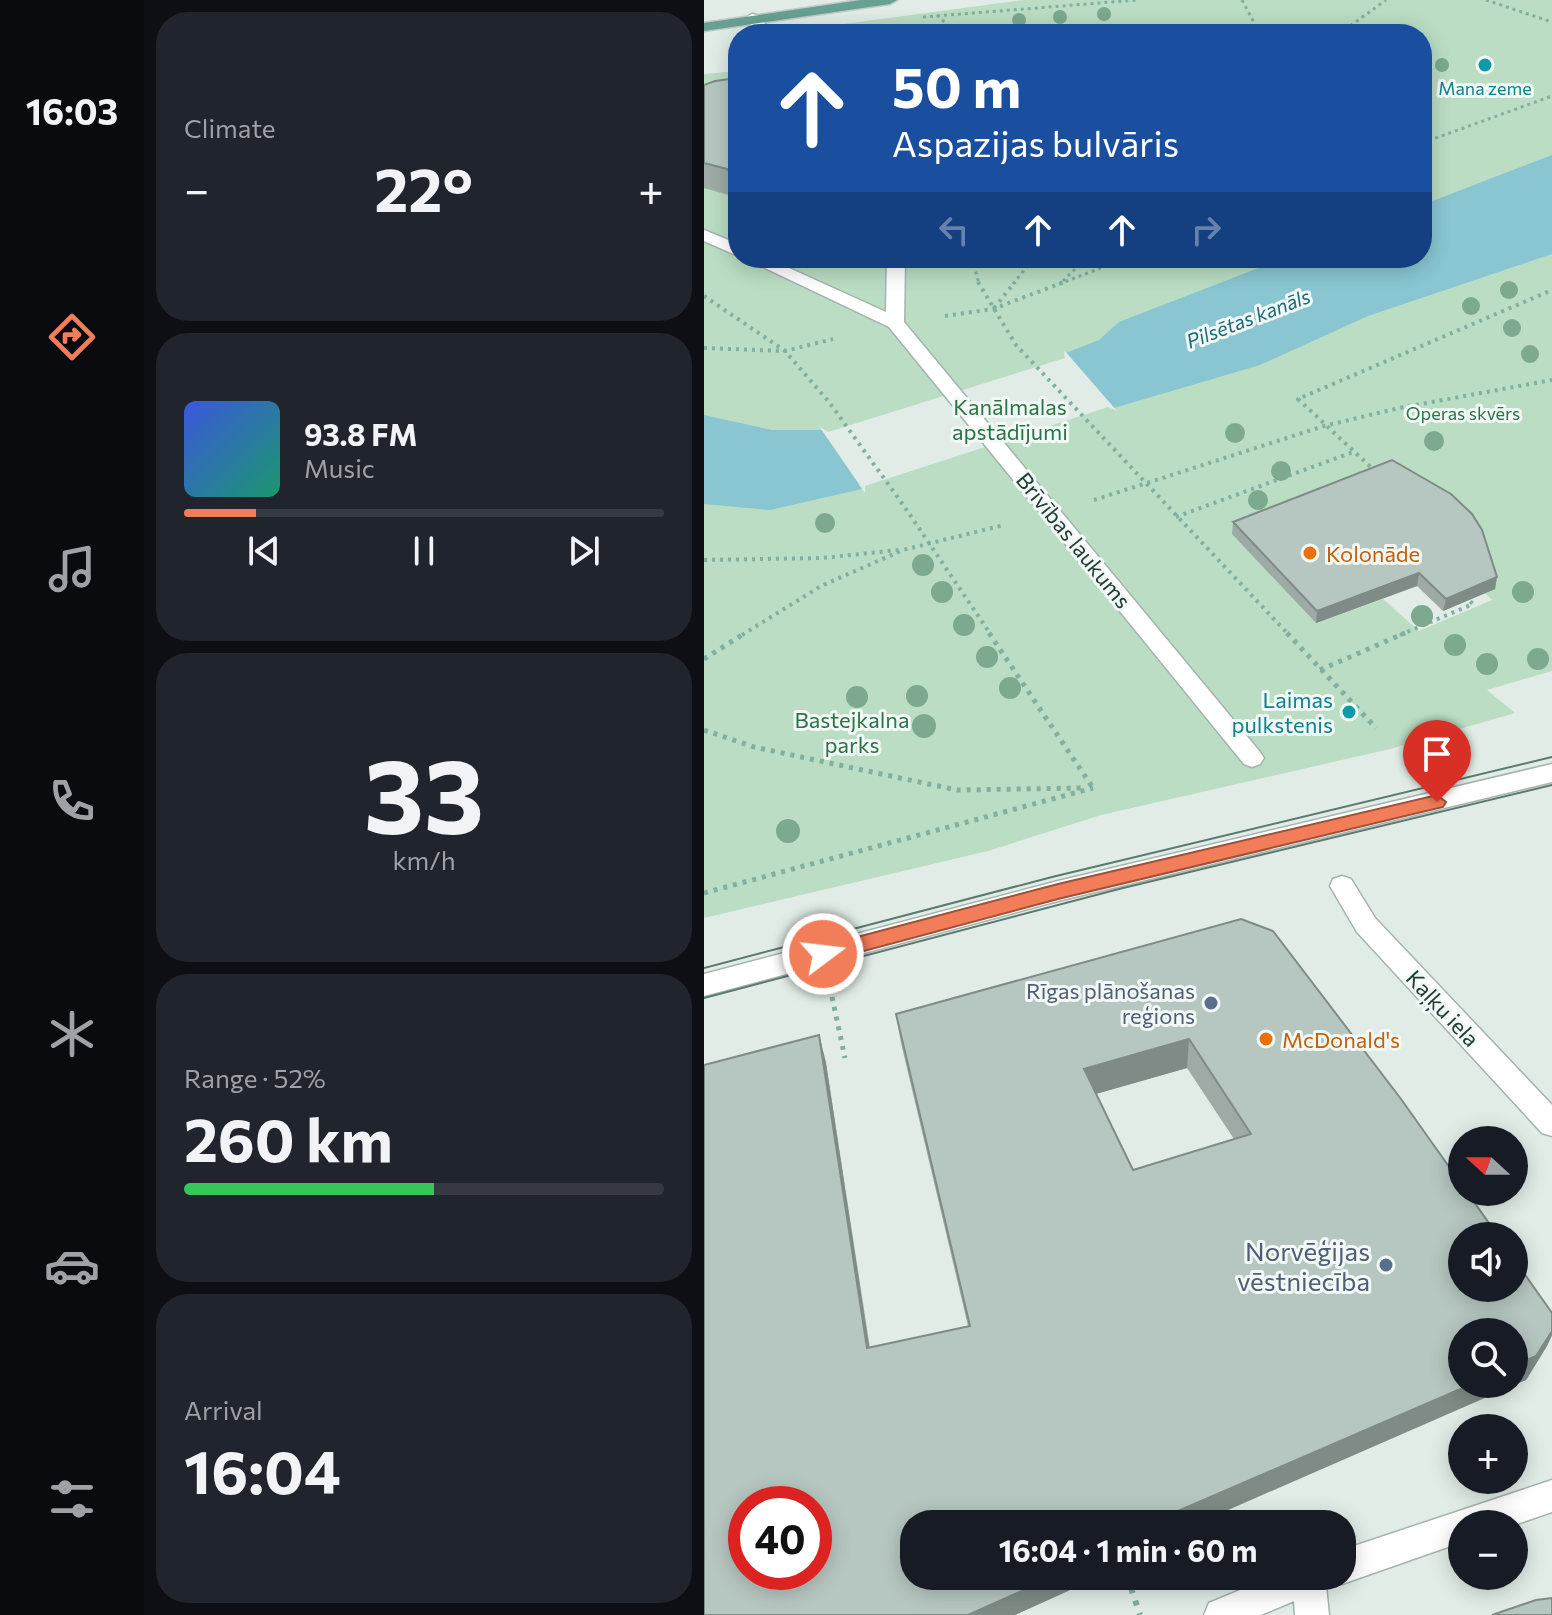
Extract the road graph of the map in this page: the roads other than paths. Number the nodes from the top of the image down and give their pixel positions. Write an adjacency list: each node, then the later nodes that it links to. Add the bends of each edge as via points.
1 (890, 0): 2 (main road)
2 (748, 13): 3 (street); 4 (main road)
3 (758, 24)
4 (704, 27)
5 (704, 235): 6 (street)
6 (728, 246)
7 (775, 268): 9 (street, Brīvības laukums)
8 (896, 268): 9 (street)
9 (895, 323): 10 (street, Brīvības laukums)
10 (1252, 758)
11 (1552, 773): 13 (street, via 1058,891)
12 (1342, 886): 14 (street, Kaļķu iela, via 1366,925)
13 (704, 985)
14 (1552, 1124)
15 (1552, 1496): 16 (street)
16 (1510, 1510)
17 (1448, 1531): 18 (street)
18 (1356, 1562)
19 (1281, 1590): 21 (street)
20 (1312, 1590): 22 (street)
21 (1221, 1615)
22 (1312, 1615)

